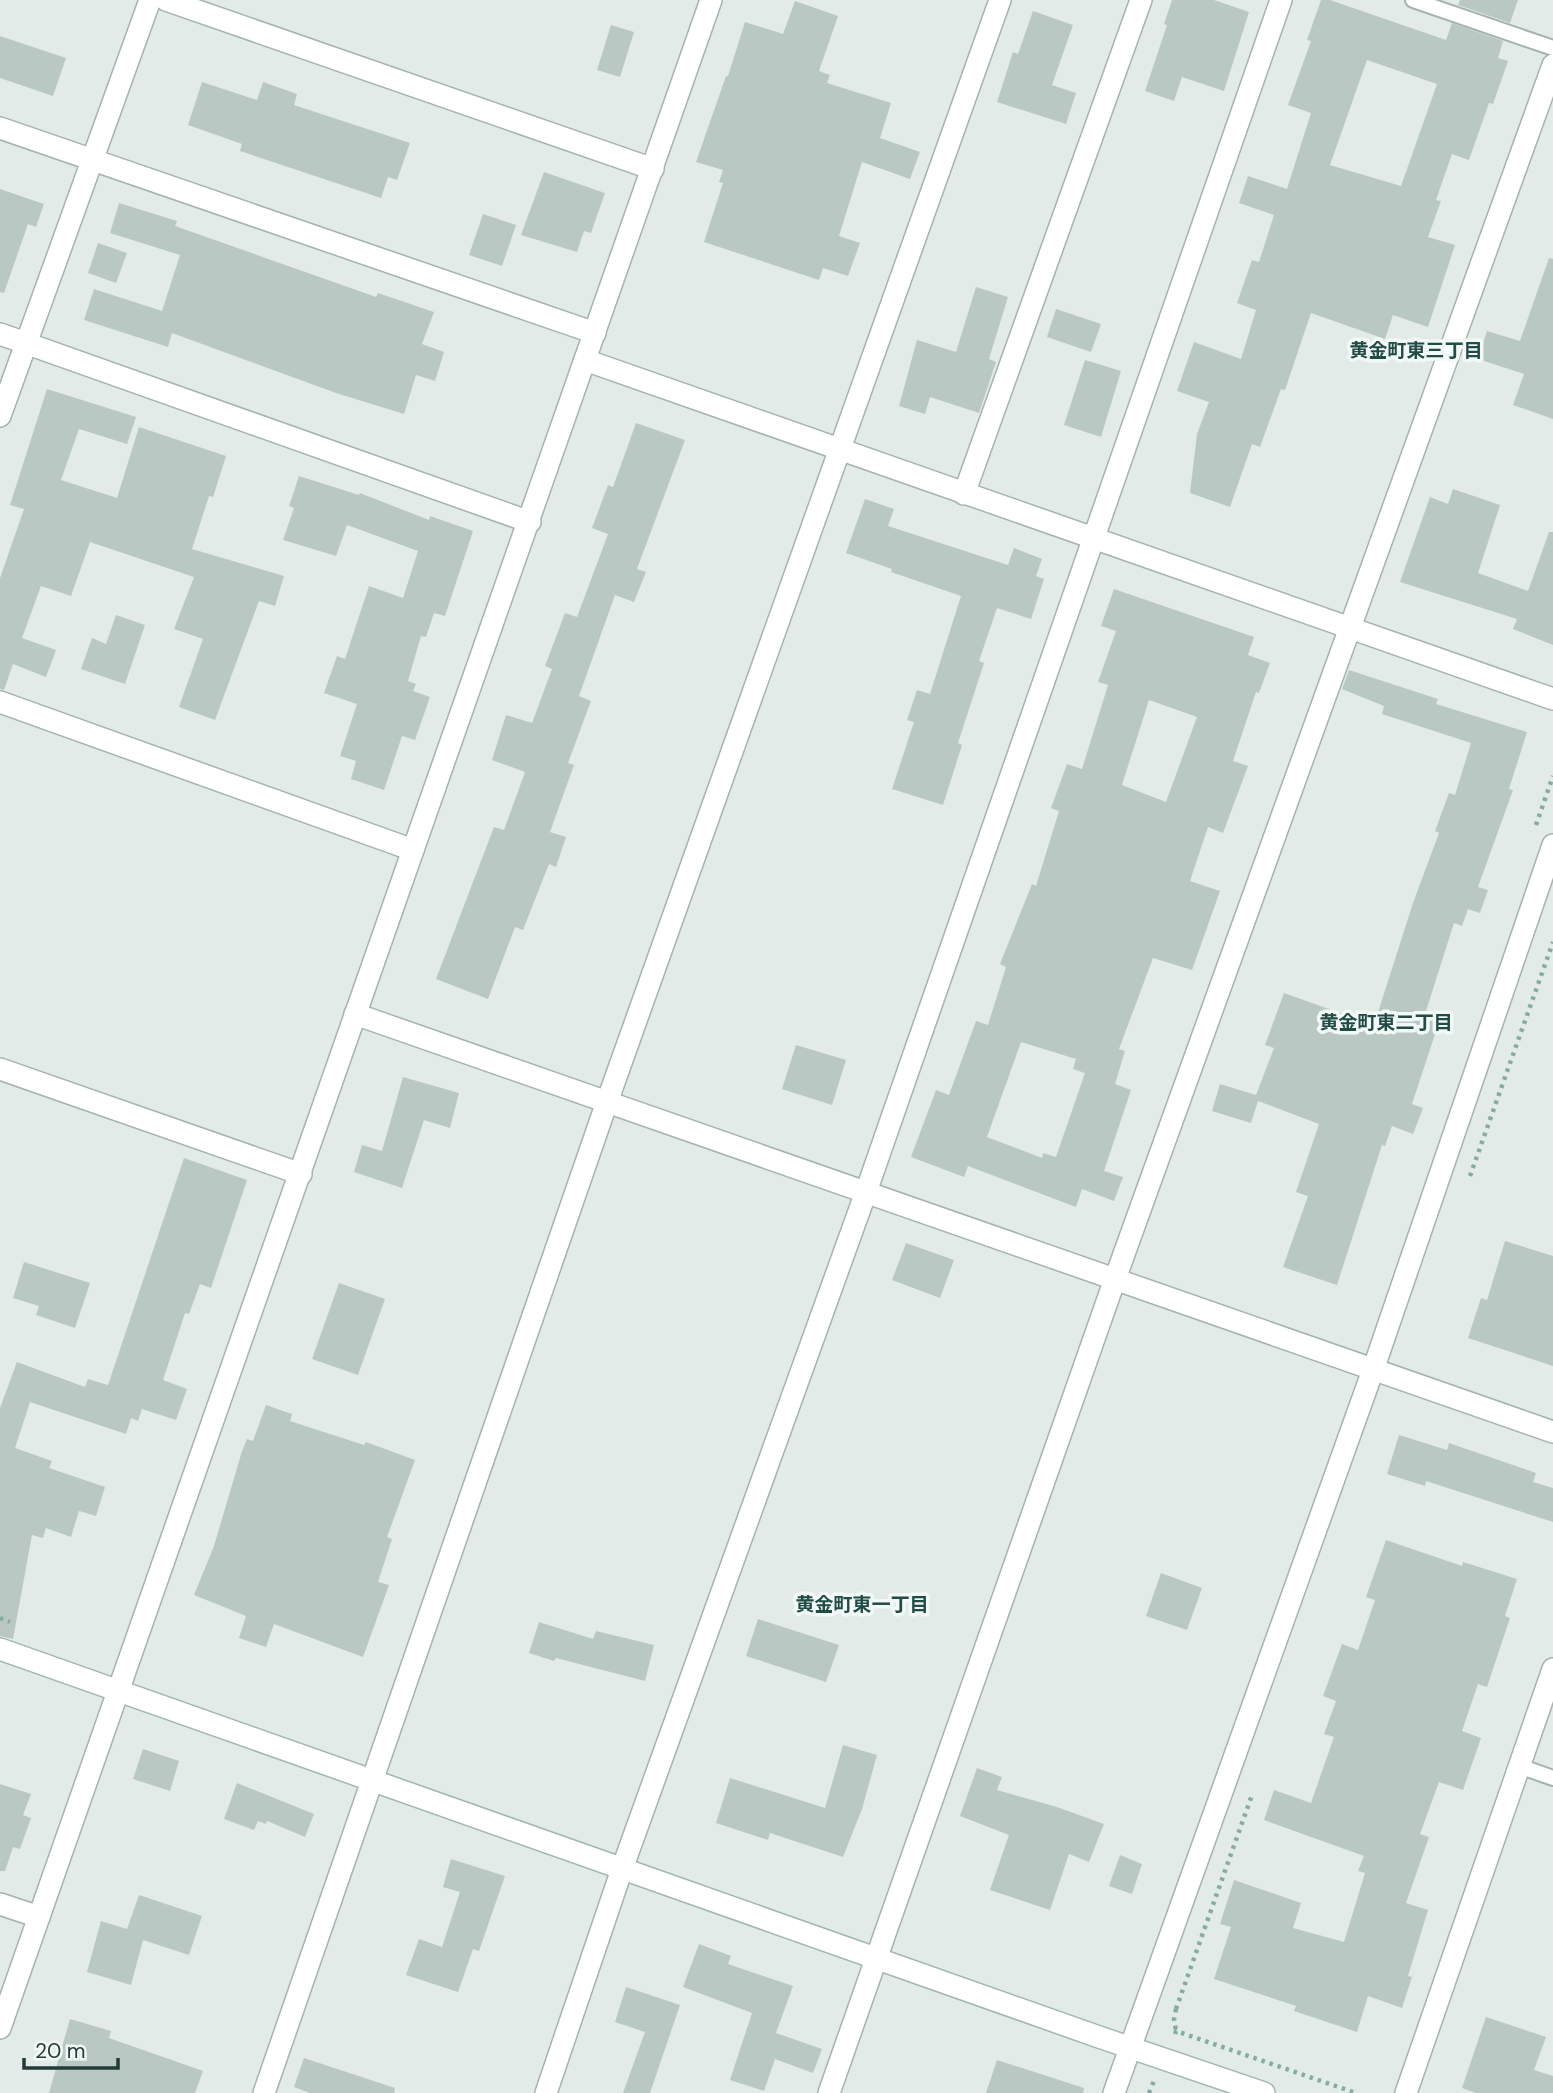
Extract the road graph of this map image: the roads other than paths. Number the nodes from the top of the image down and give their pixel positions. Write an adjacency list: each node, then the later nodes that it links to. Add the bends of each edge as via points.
1 (150, 0): 11 (street)
2 (166, 0): 12 (street)
3 (712, 0): 12 (street)
4 (1000, 0): 18 (street)
5 (1140, 0): 19 (street)
6 (1281, 0): 21 (street)
7 (1413, 0): 8 (lane)
8 (1553, 48)
9 (1553, 65): 22 (street)
10 (0, 128): 11 (street)
11 (90, 160): 13 (street); 15 (street)
12 (653, 169): 13 (street)
13 (595, 333): 16 (street)
14 (0, 334): 15 (street)
15 (26, 343): 17 (street); 20 (street)
16 (586, 360): 18 (street); 20 (street)
17 (0, 416)
18 (839, 449): 19 (street); 29 (street)
19 (964, 494): 21 (street)
20 (530, 522): 26 (street)
21 (1092, 539): 22 (street); 31 (street)
22 (1350, 628): 23 (street); 32 (street)
23 (1553, 699)
24 (0, 702): 26 (street)
25 (1553, 845): 33 (street)
26 (413, 850): 27 (street)
27 (355, 1014): 29 (street); 30 (street)
28 (0, 1069): 30 (street)
29 (607, 1102): 31 (street); 40 (street)
30 (300, 1174): 37 (street)
31 (866, 1192): 32 (street); 41 (street)
32 (1115, 1279): 33 (street); 44 (street)
33 (1373, 1370): 34 (street); 46 (street)
34 (1553, 1432)
35 (0, 1649): 37 (street)
36 (1553, 1669): 38 (street)
37 (118, 1691): 40 (street); 43 (street)
38 (1519, 1766): 39 (lane); 52 (street)
39 (1553, 1778)
40 (371, 1780): 41 (street); 47 (street)
41 (622, 1869): 44 (street); 48 (street)
42 (0, 1904): 43 (street)
43 (39, 1917): 45 (street)
44 (876, 1958): 46 (street); 49 (street)
45 (0, 2028)
46 (1130, 2048): 50 (street); 51 (street)
47 (264, 2093)
48 (545, 2093)
49 (829, 2093)
50 (1114, 2093)
51 (1264, 2093)
52 (1406, 2093)

